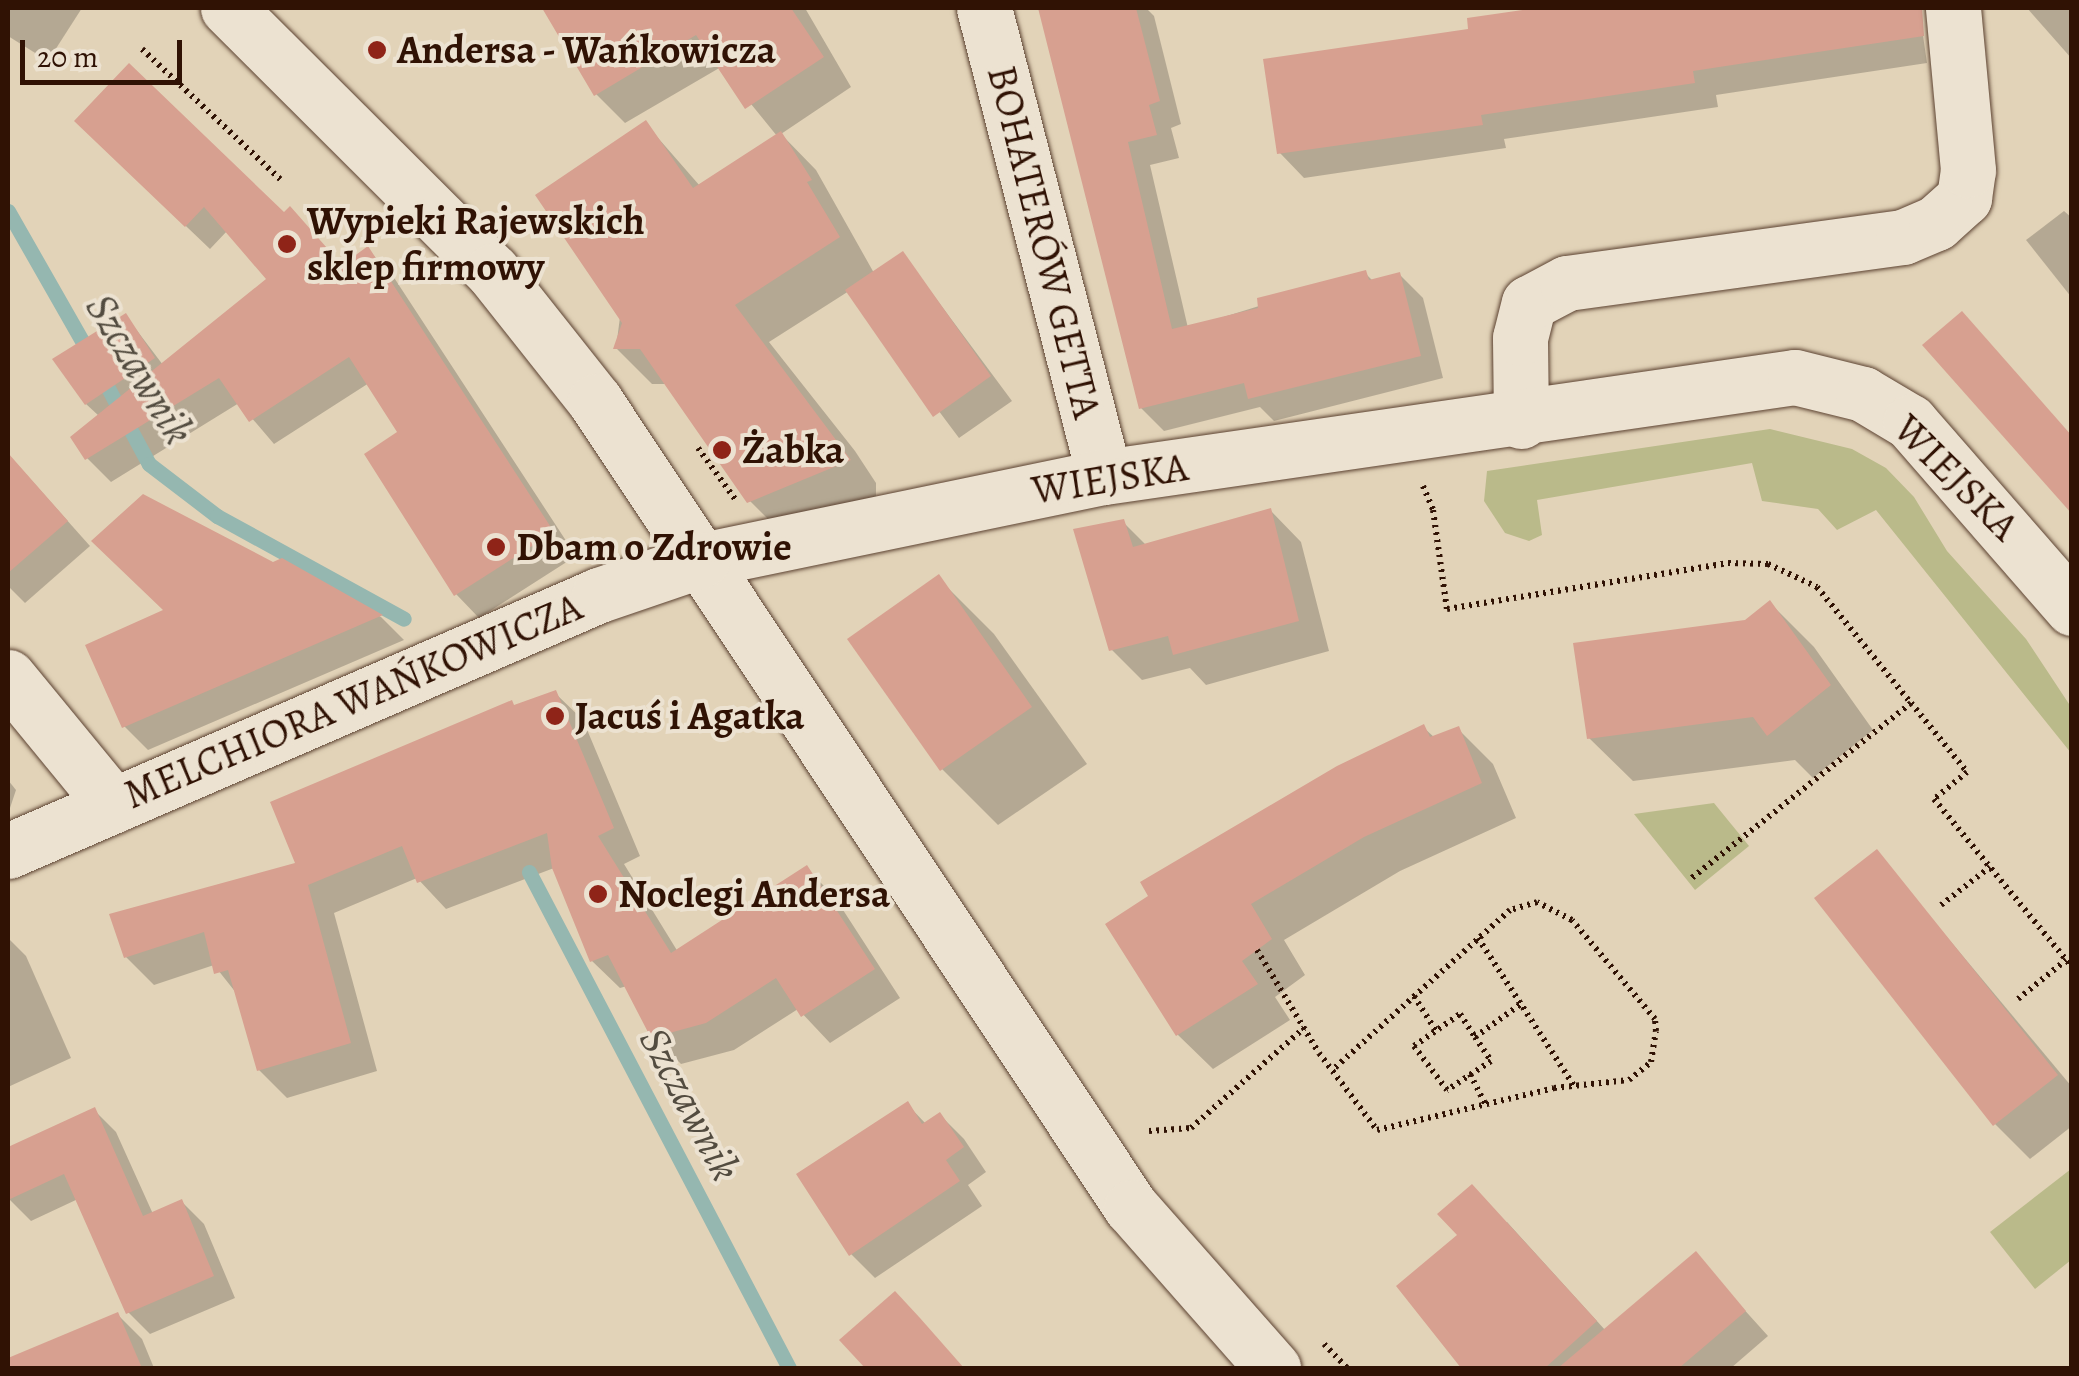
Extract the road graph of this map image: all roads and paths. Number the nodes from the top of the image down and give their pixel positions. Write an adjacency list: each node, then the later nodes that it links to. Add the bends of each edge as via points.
1 (228, 8): 11 (street, via 492,272 594,401)
2 (984, 8): 9 (street, BOHATERÓW GETTA)
3 (1954, 10): 6 (street, via 1968,170 1964,198 1936,223 1902,237 1567,283 1529,302 1520,338)
4 (142, 49): 5 (path)
5 (280, 179)
6 (1521, 421): 9 (street, WIEJSKA); 12 (street, WIEJSKA, via 1795,376 1863,394 1910,422)
7 (686, 431): 10 (path)
8 (1425, 475): 14 (path, via 1411,477 1433,510 1447,609 1728,563 1768,564 1818,588)
9 (1104, 477): 11 (street, WIEJSKA)
10 (746, 507)
11 (702, 560): 15 (street, MELCHIORA WAŃKOWICZA, via 599,595); 34 (street, via 1131,1207)
12 (2072, 608)
13 (8, 678): 15 (street)
14 (1911, 702): 17 (path, via 1967,772 1934,799); 18 (path)
15 (113, 805): 16 (street, MELCHIORA WAŃKOWICZA)
16 (8, 852)
17 (1990, 867): 19 (path); 22 (path)
18 (1689, 880)
19 (1941, 905)
20 (1478, 938): 23 (path); 25 (path); 31 (path, via 1522,904 1551,906 1572,920 1655,1019 1656,1046 1642,1072 1614,1085)
21 (1257, 950): 26 (path)
22 (2069, 964): 24 (path)
23 (1414, 996): 27 (path); 29 (path)
24 (2018, 999)
25 (1522, 1004): 28 (path); 31 (path)
26 (1304, 1028): 29 (path); 33 (path, via 1192,1128 1154,1134)
27 (1436, 1031): 28 (path, via 1460,1014); 30 (path, via 1414,1046 1447,1090)
28 (1476, 1037): 30 (path, via 1492,1061)
29 (1332, 1070): 32 (path, via 1378,1130)
30 (1470, 1074): 32 (path)
31 (1574, 1086): 32 (path)
32 (1485, 1104)
33 (1142, 1128)
34 (1273, 1368)

